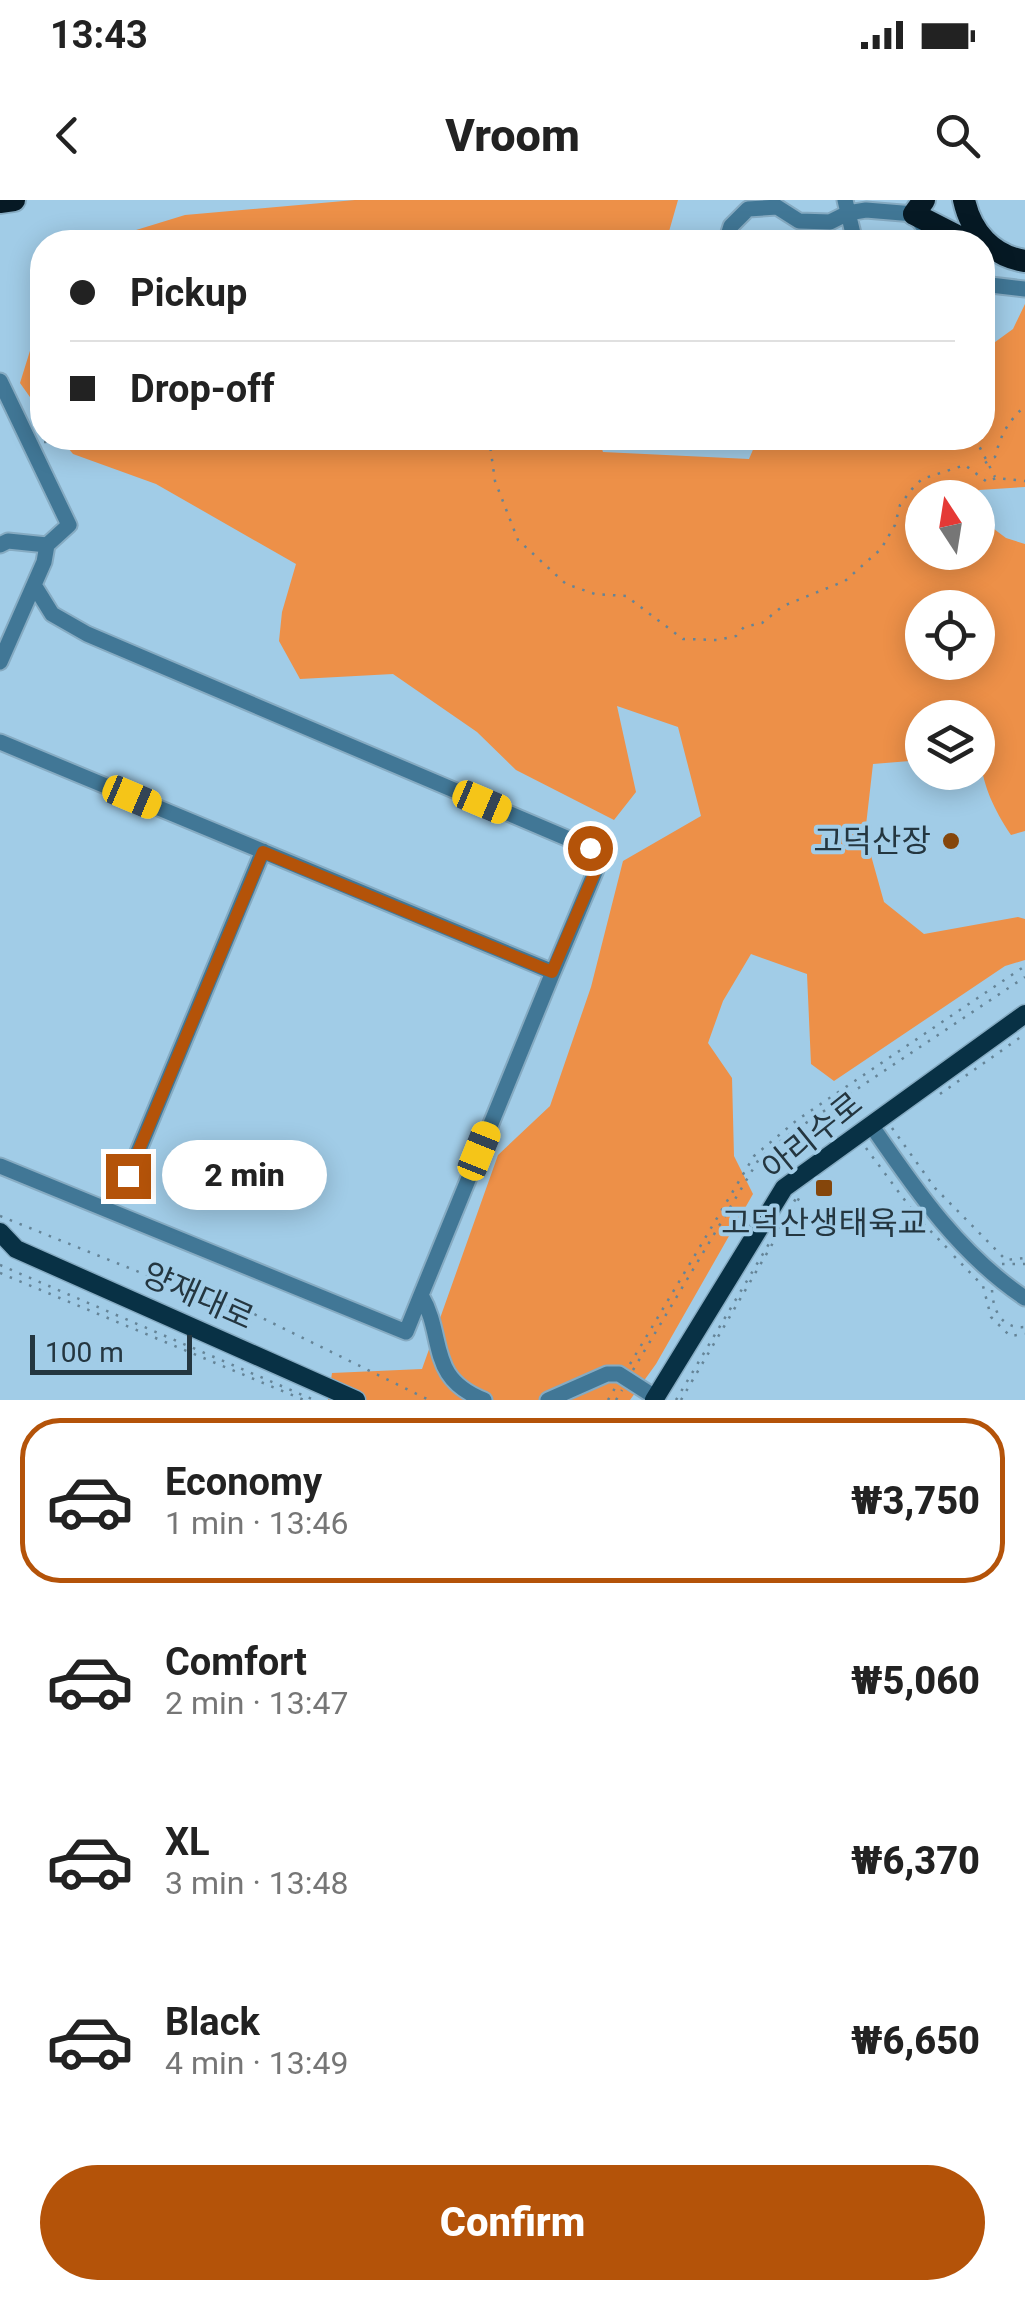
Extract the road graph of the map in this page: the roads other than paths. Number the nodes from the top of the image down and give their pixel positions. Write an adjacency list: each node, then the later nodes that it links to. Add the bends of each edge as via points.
1 (14, 200): 4 (highway)
2 (938, 200): 11 (highway)
3 (964, 200): 12 (highway)
4 (0, 202)
5 (779, 203): 6 (street, via 800,222 830,222); 8 (street, via 748,210)
6 (846, 207): 7 (street)
7 (919, 207): 9 (street); 10 (highway)
8 (730, 230)
9 (930, 230)
10 (950, 230)
11 (957, 230)
12 (977, 230)
13 (995, 250): 14 (highway)
14 (1025, 260)
15 (995, 265): 16 (highway)
16 (1025, 275)
17 (995, 286): 18 (street)
18 (1025, 289)
19 (0, 381): 20 (street)
20 (30, 446)
21 (32, 450): 22 (street, via 69,525)
22 (47, 544): 23 (street); 24 (street)
23 (0, 545)
24 (34, 585): 25 (street); 28 (street, via 52,614 87,634 590,848 598,865)
25 (0, 662)
26 (0, 742): 27 (street)
27 (263, 852): 28 (street); 32 (street)
28 (552, 972): 35 (street)
29 (1025, 1014): 30 (main road, 아리수로)
30 (879, 1131): 36 (street, via 926,1204); 38 (main road, 아리수로, via 784,1188)
31 (0, 1166): 35 (street, via 406,1332)
32 (128, 1176)
33 (0, 1232): 34 (main road, 양재대로)
34 (8, 1249): 39 (main road, 양재대로)
35 (421, 1295): 37 (street, via 443,1368)
36 (1025, 1298)
37 (462, 1394): 40 (street)
38 (654, 1398): 41 (street, via 622,1376 607,1374)
39 (356, 1400)
40 (484, 1400)
41 (548, 1400)

